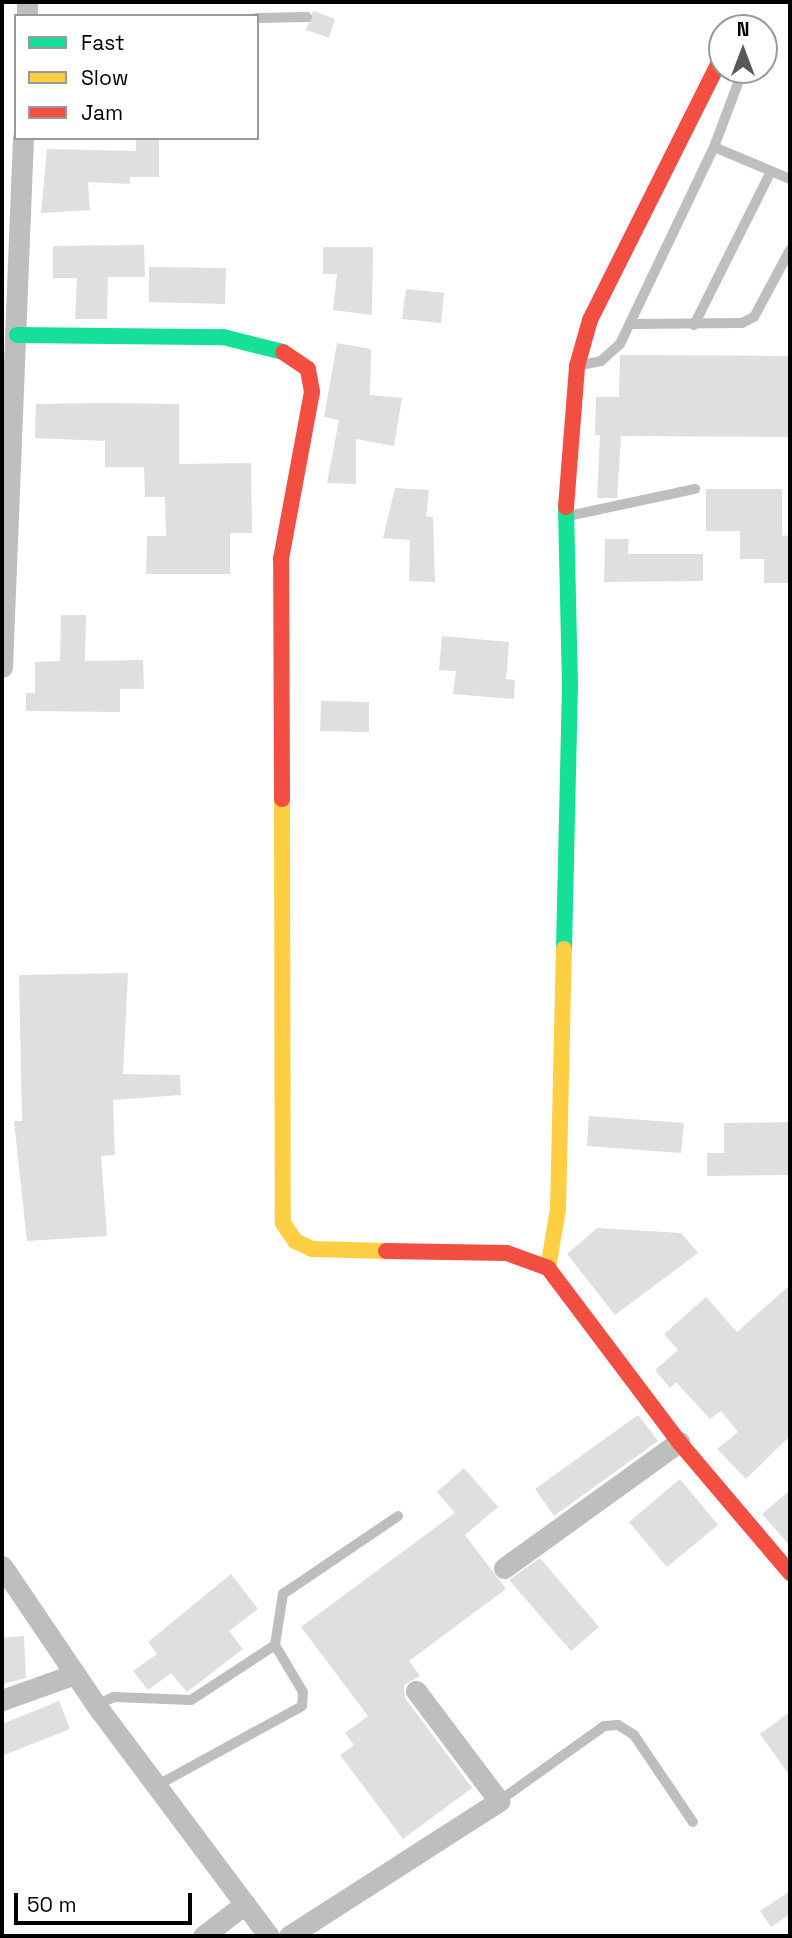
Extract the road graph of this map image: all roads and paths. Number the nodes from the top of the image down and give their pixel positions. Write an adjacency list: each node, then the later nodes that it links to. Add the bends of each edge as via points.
1 (307, 17): 2 (lane)
2 (259, 18)
3 (708, 84): 13 (street, via 590,320)
4 (738, 84): 6 (lane)
5 (23, 140): 12 (street)
6 (714, 147): 7 (lane); 10 (lane)
7 (771, 171): 8 (lane); 11 (lane)
8 (790, 178)
9 (790, 250): 11 (lane, via 754,317 742,323)
10 (631, 324): 11 (lane); 13 (lane, via 610,356)
11 (694, 325)
12 (17, 335): 14 (street); 20 (street, via 234,339 294,356 308,369 312,393 281,559 283,1223 295,1241 312,1249 507,1253)
13 (577, 366): 16 (street)
14 (7, 397): 17 (street)
15 (695, 489): 16 (lane)
16 (566, 516): 20 (street, via 570,686 558,1209)
17 (4, 524): 18 (street)
18 (2, 643): 19 (street)
19 (2, 667)
20 (548, 1268): 21 (street)
21 (679, 1442): 24 (street); 25 (street)
22 (398, 1516): 26 (lane, via 283,1594)
23 (2, 1566): 27 (street)
24 (504, 1568)
25 (790, 1573)
26 (275, 1645): 30 (lane, via 191,1700 114,1697); 31 (lane, via 303,1692 302,1706)
27 (75, 1674): 29 (street); 30 (street)
28 (416, 1691): 32 (street)
29 (2, 1700)
30 (96, 1705): 31 (street)
31 (156, 1786): 34 (street)
32 (499, 1801): 33 (lane, via 604,1726 618,1725 634,1735); 37 (street)
33 (693, 1822)
34 (245, 1905): 35 (street); 36 (street)
35 (202, 1936)
36 (269, 1936)
37 (289, 1936)

